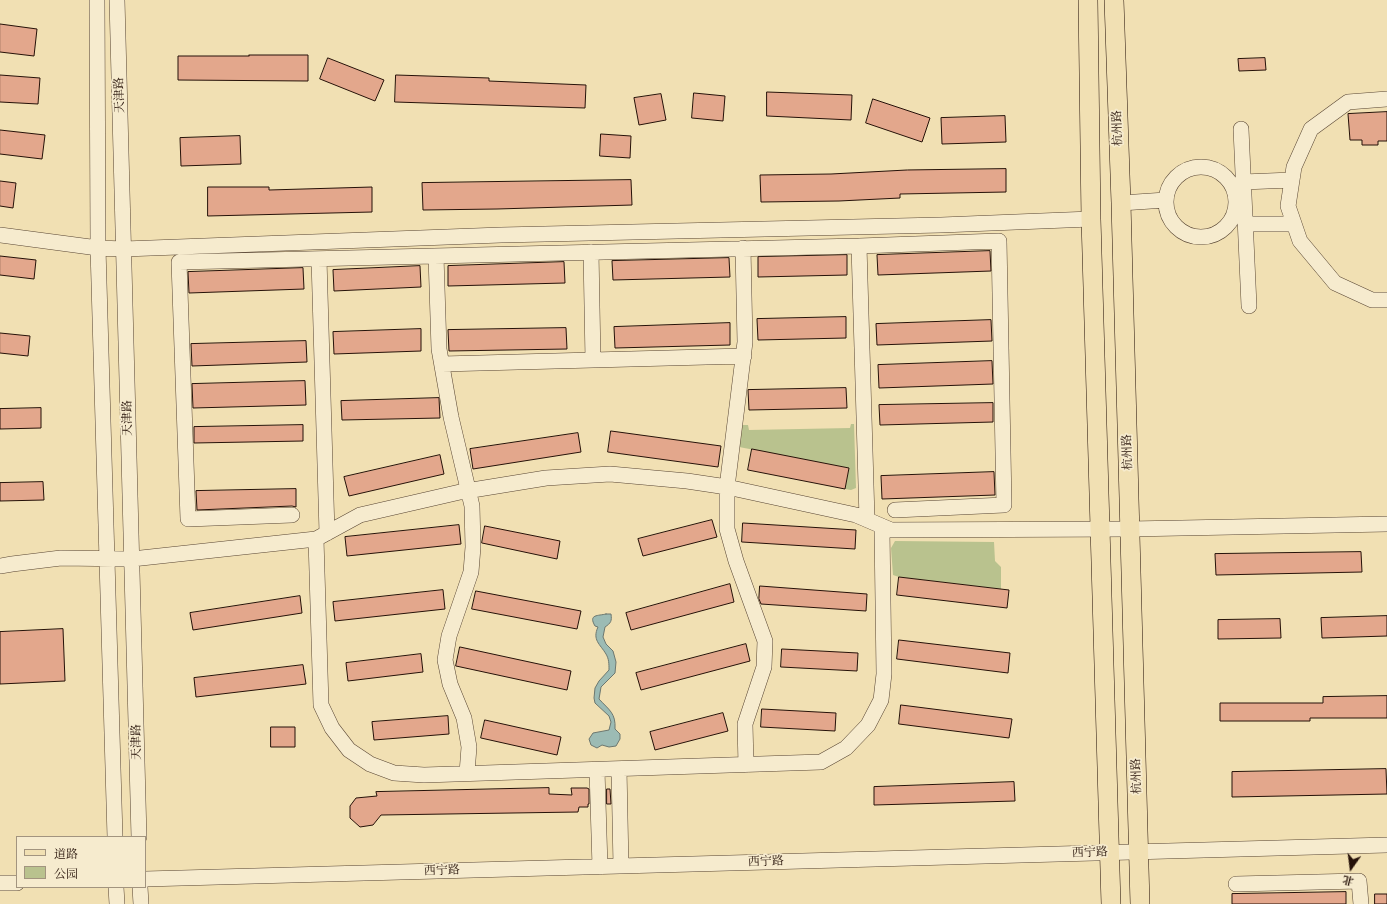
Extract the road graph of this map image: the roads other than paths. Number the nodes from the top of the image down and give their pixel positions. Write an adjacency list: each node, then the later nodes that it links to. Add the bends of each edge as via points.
1 (97, 0): 17 (street, 天津路)
2 (117, 0): 19 (street, 天津路)
3 (1088, 0): 12 (main road)
4 (1114, 0): 11 (main road, 杭州路)
5 (1387, 99): 7 (street, via 1348,102 1310,129 1294,166)
6 (1241, 129): 8 (street)
7 (1292, 180): 8 (street); 14 (street, via 1288,206)
8 (1243, 182): 10 (street)
9 (1166, 200): 10 (street, via 1166,192 1176,176 1192,167 1210,167 1226,177); 10 (street, via 1166,210 1175,226 1191,236 1209,236 1225,227); 11 (street)
10 (1240, 202): 13 (street)
11 (1121, 203): 35 (main road, 杭州路)
12 (1092, 219): 19 (street, via 501,235); 34 (main road)
13 (1245, 224): 14 (street); 24 (street)
14 (1294, 224): 23 (street, via 1300,241 1335,283 1372,300)
15 (0, 235): 17 (street)
16 (858, 246): 18 (street); 30 (street, via 999,241 1004,505); 32 (street)
17 (98, 248): 19 (street); 38 (street, 天津路)
18 (743, 248): 20 (street); 25 (street)
19 (124, 249): 39 (street, 天津路)
20 (591, 252): 21 (street); 26 (street)
21 (436, 256): 22 (street); 27 (street, via 439,349)
22 (319, 259): 31 (street, via 179,262 188,519); 37 (street)
23 (1387, 300)
24 (1249, 306)
25 (744, 356): 26 (street); 28 (street)
26 (593, 360): 27 (street)
27 (442, 364): 29 (street)
28 (728, 487): 29 (street, via 610,474 546,478); 32 (street, via 856,514); 41 (street, via 726,529 765,641 764,667 745,724)
29 (467, 491): 37 (street, via 360,515); 44 (street, via 472,506 471,572 449,636 444,660 450,684 464,718 468,747)
30 (895, 510)
31 (292, 515)
32 (867, 519): 36 (street)
33 (1387, 524): 35 (street)
34 (1100, 529): 35 (street); 36 (street); 49 (main road)
35 (1130, 529): 48 (main road, 杭州路)
36 (891, 530): 41 (street, via 882,530 884,674 880,700 868,725 846,748 821,762)
37 (322, 536): 39 (street); 44 (street, via 321,705 332,728 349,750 370,764 394,773)
38 (107, 558): 39 (street); 40 (street, via 61,558); 45 (street, 天津路)
39 (132, 559): 46 (street, 天津路)
40 (0, 566)
41 (746, 765): 42 (street)
42 (619, 769): 43 (street); 50 (street)
43 (597, 770): 44 (street); 51 (street)
44 (467, 773)
45 (115, 836)
46 (139, 836)
47 (1387, 845): 48 (street, 西宁路)
48 (1139, 852): 49 (street, 西宁路); 61 (main road, 杭州路)
49 (1110, 853): 50 (street, 西宁路); 60 (main road)
50 (621, 866): 51 (street, 西宁路)
51 (600, 867): 52 (street, 西宁路)
52 (146, 879)
53 (0, 883): 54 (street)
54 (16, 883)
55 (1236, 884): 62 (street, via 1359,881)
56 (116, 888): 58 (street)
57 (140, 888): 59 (street)
58 (117, 904)
59 (141, 904)
60 (1111, 904)
61 (1140, 904)
62 (1361, 904)

